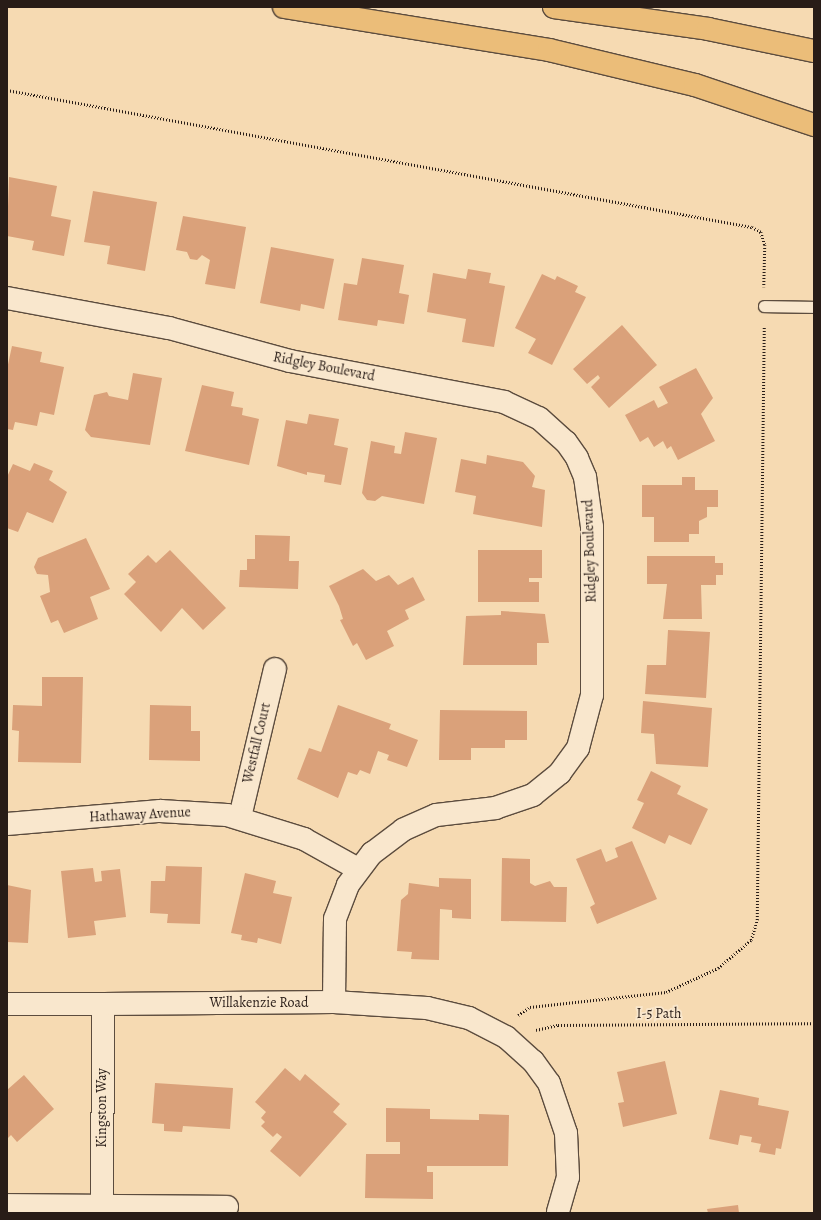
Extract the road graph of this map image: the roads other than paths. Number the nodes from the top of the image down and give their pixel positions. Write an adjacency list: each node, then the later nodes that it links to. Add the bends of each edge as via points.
1 (284, 7): 4 (highway, via 548,50 695,85)
2 (554, 7): 3 (highway, via 708,29)
3 (814, 51)
4 (814, 125)
5 (7, 298): 11 (street, Ridgley Boulevard, via 169,328 290,362 504,402 539,418 566,442 577,458 585,477 592,527 592,696 578,748 560,773 533,795 496,808 454,811 418,821 387,840)
6 (764, 306): 7 (lane)
7 (814, 307)
8 (275, 668): 9 (street, Westfall Court)
9 (240, 817): 10 (street, Hathaway Avenue, via 160,811); 11 (street, Hathaway Avenue, via 316,844)
10 (7, 824)
11 (358, 869): 12 (street, Ridgley Boulevard, via 334,919)
12 (334, 1002): 14 (street, Willakenzie Road); 18 (street, Willakenzie Road, via 427,1008 469,1018 506,1037 533,1061 549,1083 560,1109 569,1153 568,1177)
13 (7, 1004): 14 (street, Willakenzie Road)
14 (103, 1004): 17 (street, Kingston Way)
15 (7, 1205): 17 (street)
16 (227, 1208): 17 (street)
17 (102, 1209)
18 (558, 1213)

